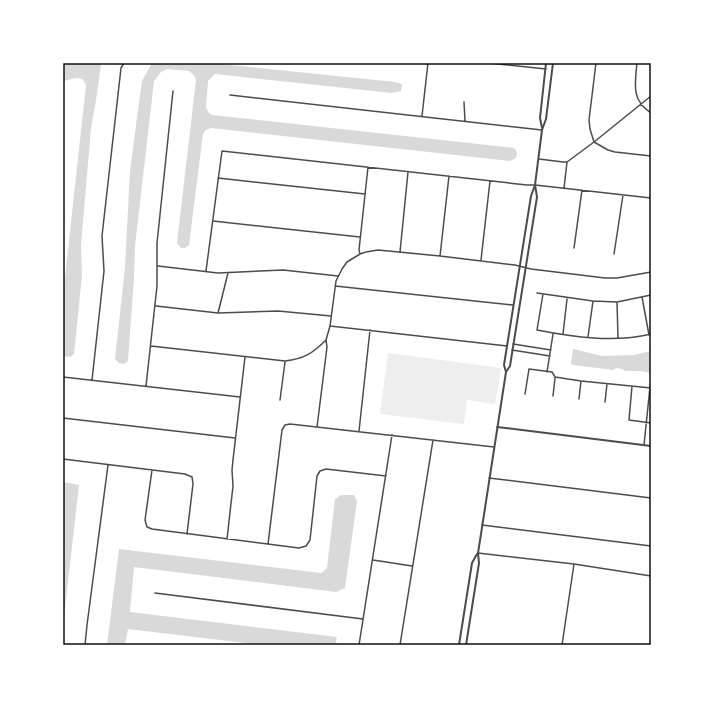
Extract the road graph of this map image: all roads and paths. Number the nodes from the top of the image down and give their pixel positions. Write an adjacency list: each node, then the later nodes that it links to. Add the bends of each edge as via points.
1 (124, 63): 81 (street, via 121,68 102,236 104,271)
2 (422, 63): 3 (street)
3 (428, 63): 16 (street)
4 (489, 63): 9 (street)
5 (546, 63): 9 (street)
6 (552, 63): 18 (street, via 546,119)
7 (596, 63): 19 (street, via 590,120)
8 (637, 63): 14 (street, via 635,86)
9 (546, 69): 18 (street, via 540,118)
10 (173, 91): 42 (street, via 158,234)
11 (230, 95): 16 (street)
12 (651, 96): 14 (street)
13 (464, 102): 17 (street)
14 (640, 104): 15 (street); 19 (street)
15 (651, 113)
16 (422, 116): 17 (street)
17 (465, 121): 18 (street)
18 (542, 130): 21 (street)
19 (594, 142): 20 (street, via 615,152); 22 (street)
20 (651, 156)
21 (539, 159): 22 (street); 28 (street)
22 (568, 162): 29 (street)
23 (368, 167): 24 (street); 26 (street, via 222,151); 31 (street)
24 (408, 171): 25 (street); 37 (street)
25 (449, 176): 27 (street); 40 (street)
26 (218, 178): 31 (street); 34 (street)
27 (490, 180): 28 (street); 41 (street)
28 (535, 184): 29 (street); 43 (street); 44 (street, via 537,197)
29 (564, 188): 30 (street)
30 (582, 190): 32 (street); 36 (street)
31 (365, 194): 35 (street)
32 (623, 195): 33 (street); 39 (street)
33 (651, 198)
34 (213, 221): 35 (street); 45 (street)
35 (360, 237): 38 (street)
36 (574, 248)
37 (400, 252): 38 (street, via 378,250); 40 (street)
38 (360, 254): 48 (street, via 347,262)
39 (614, 254)
40 (440, 256): 41 (street)
41 (481, 260): 43 (street)
42 (158, 266): 45 (street); 58 (street)
43 (520, 266): 44 (street); 57 (street)
44 (526, 268): 46 (street, via 605,278); 69 (street)
45 (206, 271): 47 (street)
46 (651, 272)
47 (228, 273): 48 (street, via 283,270); 59 (street)
48 (338, 276): 49 (street)
49 (335, 286): 57 (street); 60 (street)
50 (536, 293): 51 (street)
51 (543, 294): 54 (street); 63 (street, via 536,330)
52 (651, 295): 53 (street)
53 (642, 297): 56 (street); 65 (street)
54 (567, 298): 55 (street); 64 (street)
55 (593, 301): 56 (street); 66 (street)
56 (617, 302): 67 (street)
57 (513, 305): 71 (street)
58 (156, 306): 59 (street); 70 (street)
59 (218, 313): 60 (street, via 278,310)
60 (331, 316): 61 (street)
61 (330, 326): 62 (street); 68 (street)
62 (370, 330): 71 (street); 98 (street)
63 (554, 333): 64 (street); 73 (street)
64 (563, 334): 66 (street)
65 (650, 334): 67 (street)
66 (588, 337): 67 (street)
67 (618, 338)
68 (326, 340): 76 (street, via 304,357); 96 (street)
69 (513, 344): 72 (street); 73 (street)
70 (151, 346): 75 (street); 84 (street)
71 (507, 346): 77 (street, via 504,365)
72 (512, 350): 74 (street); 77 (street, via 510,366)
73 (551, 350): 74 (street)
74 (550, 356): 78 (street)
75 (244, 357): 76 (street); 89 (street)
76 (285, 361): 91 (street)
77 (506, 372): 97 (street)
78 (547, 372): 80 (street, via 552,372); 87 (street, via 529,369)
79 (63, 377): 81 (street)
80 (555, 377): 82 (street); 88 (street)
81 (92, 380): 84 (street)
82 (581, 381): 83 (street); 90 (street)
83 (607, 384): 85 (street); 92 (street)
84 (146, 386): 89 (street)
85 (632, 386): 86 (street); 94 (street, via 629,420)
86 (650, 388): 94 (street)
87 (525, 394)
88 (553, 396)
89 (240, 397): 100 (street)
90 (578, 399)
91 (280, 400)
92 (605, 402)
93 (63, 418): 100 (street)
94 (646, 422): 95 (street); 102 (street)
95 (651, 423)
96 (317, 427): 98 (street); 114 (street, via 290,424 285,425 282,430)
97 (497, 427): 102 (street); 104 (street)
98 (359, 431): 99 (street)
99 (392, 435): 101 (street); 108 (street)
100 (235, 438): 113 (street)
101 (433, 440): 104 (street); 119 (street)
102 (644, 445): 103 (street)
103 (651, 446)
104 (494, 447): 109 (street)
105 (63, 459): 106 (street)
106 (108, 465): 107 (street); 123 (street)
107 (152, 470): 112 (street, via 192,477); 112 (street, via 147,527)
108 (386, 476): 114 (street, via 326,469 320,471 317,476 310,540 306,546 299,548); 117 (street)
109 (489, 478): 110 (street); 111 (street)
110 (651, 498)
111 (482, 525): 115 (street); 116 (street)
112 (187, 534): 113 (street)
113 (227, 539): 114 (street)
114 (268, 544)
115 (651, 546)
116 (478, 553): 118 (street); 126 (street, via 472,562); 127 (street, via 479,563)
117 (372, 560): 119 (street); 122 (street)
118 (574, 564): 120 (street); 128 (street)
119 (412, 566): 125 (street)
120 (651, 576)
121 (155, 593): 122 (street)
122 (363, 619): 124 (street)
123 (85, 645)
124 (359, 645)
125 (400, 645)
126 (459, 645)
127 (466, 645)
128 (562, 645)

